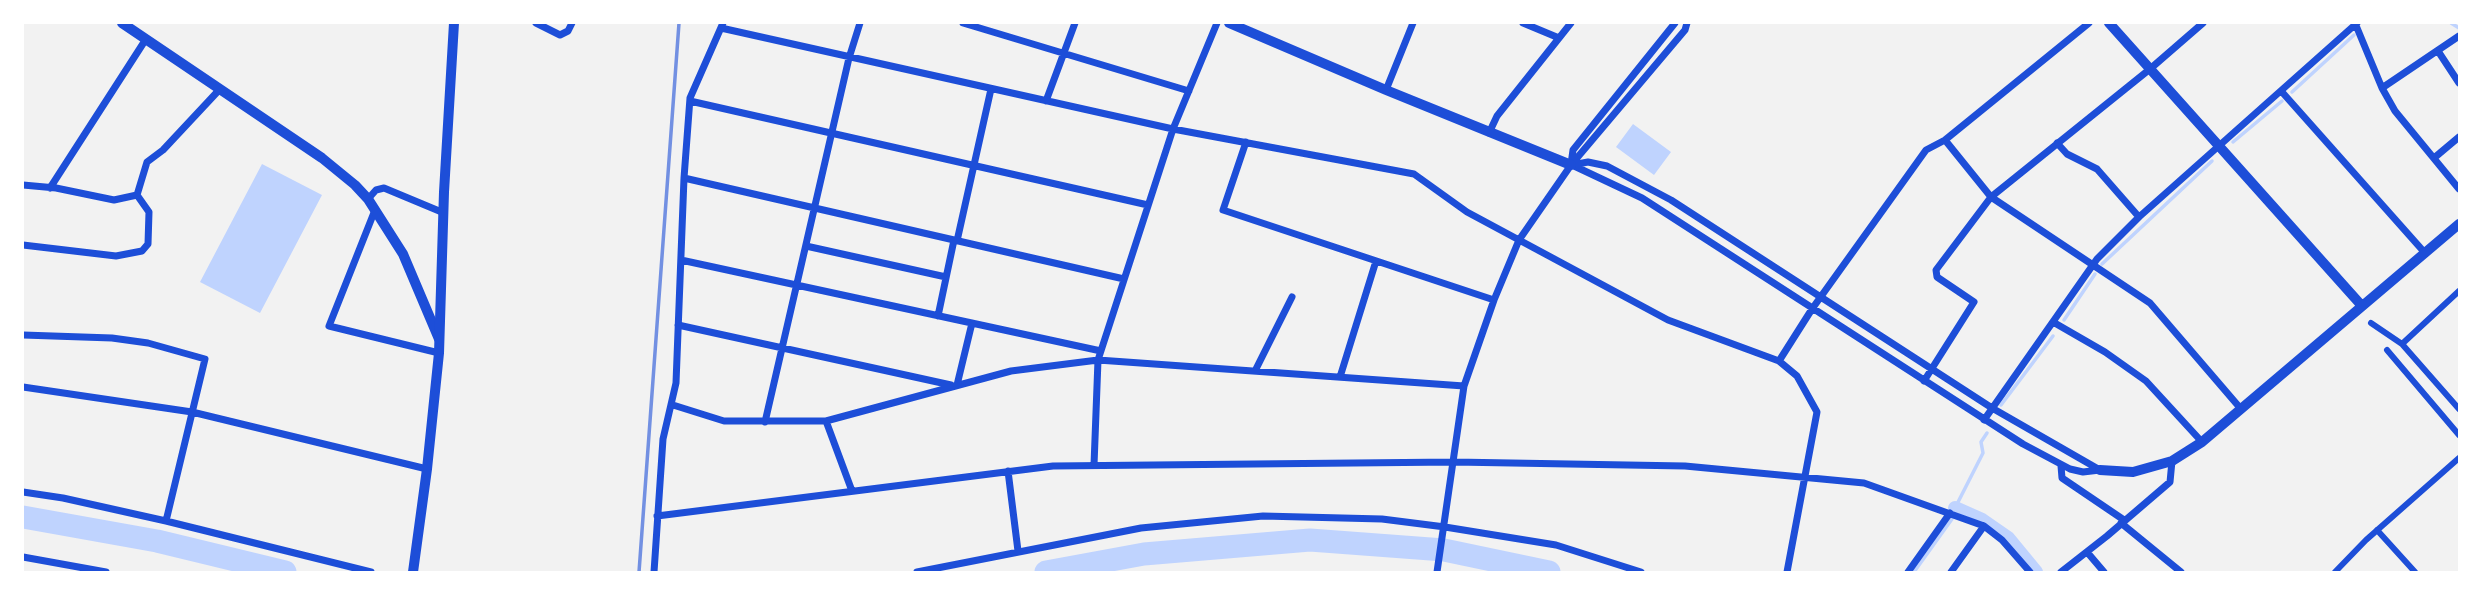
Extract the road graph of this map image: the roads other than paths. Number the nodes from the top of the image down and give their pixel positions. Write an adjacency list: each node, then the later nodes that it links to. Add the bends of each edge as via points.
1 (122, 23): 22 (street)
2 (454, 23): 57 (main road)
3 (537, 23): 4 (street, via 560,35)
4 (572, 23)
5 (860, 23): 25 (street)
6 (963, 23): 24 (street)
7 (1075, 23): 24 (street)
8 (1217, 23): 32 (street)
9 (1229, 23): 31 (street)
10 (1413, 23): 31 (street)
11 (1523, 23): 21 (street)
12 (1571, 23): 21 (street)
13 (1675, 23): 46 (street, via 1573,150)
14 (1687, 23): 46 (street)
15 (2088, 23): 40 (street)
16 (2109, 23): 26 (street)
17 (2203, 23): 26 (street)
18 (2356, 23): 28 (street); 33 (street)
19 (722, 25): 25 (street); 35 (street)
20 (2459, 36): 23 (street)
21 (1559, 38): 38 (street, via 1497,116)
22 (146, 39): 29 (street); 49 (street)
23 (2438, 51): 27 (street); 28 (street)
24 (1064, 53): 32 (street); 34 (street)
25 (849, 58): 30 (street); 37 (street)
26 (2150, 69): 42 (street); 43 (street)
27 (2459, 83)
28 (2382, 88): 44 (street)
29 (220, 89): 51 (street, via 147,162); 53 (street, via 322,158)
30 (991, 89): 34 (street); 45 (street)
31 (1386, 90): 38 (street)
32 (1189, 91): 36 (street)
33 (2281, 92): 43 (street); 64 (street)
34 (1046, 101): 36 (street)
35 (690, 102): 37 (street); 47 (street)
36 (1173, 129): 41 (street); 54 (street)
37 (832, 132): 45 (street); 55 (street)
38 (1489, 133): 46 (street)
39 (2459, 137): 44 (street)
40 (1945, 140): 52 (street); 73 (street, via 1926,150)
41 (1246, 142): 61 (street, via 1414,174 1467,212); 66 (street, via 1223,210)
42 (2057, 143): 52 (street); 58 (street, via 2067,154 2097,169)
43 (2218, 147): 58 (street); 77 (street)
44 (2434, 158): 50 (street)
45 (975, 165): 54 (street); 60 (street)
46 (1571, 165): 61 (street); 73 (street, via 1607,166 1631,178); 78 (street, via 1642,198)
47 (684, 178): 55 (street); 65 (street)
48 (23, 185): 49 (street)
49 (50, 188): 51 (street, via 114,200)
50 (2459, 189)
51 (137, 195): 62 (street, via 149,212 148,244 142,251 116,256)
52 (1991, 197): 67 (street); 93 (street, via 1936,270 1937,277 1974,302)
53 (368, 198): 56 (street); 57 (street, via 384,188)
54 (1148, 205): 69 (street)
55 (815, 208): 60 (street); 63 (street)
56 (375, 210): 75 (street, via 403,254); 90 (street, via 330,326)
57 (444, 213): 70 (main road)
58 (2139, 217): 67 (street)
59 (2459, 224): 64 (street)
60 (956, 240): 68 (street); 69 (street)
61 (1519, 240): 76 (street); 92 (street, via 1668,320)
62 (23, 246)
63 (806, 246): 68 (street); 71 (street)
64 (2425, 253): 77 (street)
65 (681, 260): 71 (street); 83 (street)
66 (1376, 261): 76 (street); 95 (street)
67 (2093, 265): 80 (street); 102 (street, via 2150,303)
68 (946, 277): 79 (street)
69 (1124, 279): 89 (street)
70 (441, 285): 75 (street, via 438,293); 85 (main road)
71 (796, 285): 79 (street); 87 (street)
72 (2459, 291): 86 (street)
73 (1821, 296): 78 (street); 93 (street)
74 (1292, 297): 94 (street)
75 (422, 298): 85 (street)
76 (1494, 300): 98 (street)
77 (2362, 306): 102 (street)
78 (1812, 309): 92 (street); 96 (street)
79 (938, 316): 81 (street)
80 (2053, 322): 101 (street); 109 (street, via 2146,381)
81 (972, 323): 89 (street); 97 (street)
82 (2371, 323): 86 (street)
83 (678, 325): 87 (street); 100 (street)
84 (23, 335): 104 (street, via 112,338 205,359)
85 (439, 340): 90 (main road)
86 (2402, 344): 103 (street)
87 (780, 348): 97 (street); 107 (street)
88 (2387, 350): 108 (street)
89 (1101, 351): 91 (street)
90 (439, 353): 115 (main road)
91 (1098, 360): 94 (street); 97 (street, via 1011,371); 113 (street)
92 (1779, 361): 118 (street, via 1797,376 1817,412)
93 (1933, 368): 96 (street); 101 (street)
94 (1255, 371): 95 (street)
95 (1340, 377): 98 (street)
96 (1924, 381): 105 (street)
97 (956, 386): 106 (street)
98 (1464, 386): 112 (street)
99 (23, 387): 104 (street)
100 (673, 405): 107 (street, via 724,421); 122 (street, via 663,439)
101 (1992, 408): 105 (street); 116 (street)
102 (2241, 409): 109 (street)
103 (2459, 409)
104 (192, 412): 115 (street); 123 (street)
105 (1984, 420): 114 (street)
106 (826, 421): 107 (street); 119 (street)
107 (765, 422)
108 (2459, 435)
109 (2202, 442): 111 (street)
110 (2459, 458): 127 (street)
111 (2172, 461): 116 (street, via 2133,472); 124 (street, via 2170,482)
112 (1454, 462): 113 (street); 118 (street, via 1685,466); 126 (street)
113 (1094, 465): 117 (street)
114 (2061, 466): 116 (street, via 2083,472); 124 (street, via 2062,478)
115 (427, 469): 134 (main road)
116 (2100, 470)
117 (1008, 471): 119 (street); 128 (street)
118 (1804, 477): 121 (street, via 1864,483); 139 (street)
119 (852, 491): 122 (street)
120 (23, 492): 123 (street)
121 (1950, 513): 125 (street); 140 (street)
122 (657, 516): 135 (street)
123 (166, 521): 133 (street)
124 (2122, 522): 129 (street); 145 (street)
125 (1984, 526): 141 (street); 142 (street)
126 (1445, 527): 128 (street, via 1382,519 1264,516 1141,528); 137 (street); 138 (street, via 1556,545)
127 (2377, 530): 146 (street); 147 (street)
128 (1017, 551): 136 (street)
129 (2087, 552): 143 (street); 144 (street)
130 (23, 557): 131 (street)
131 (75, 569): 132 (street)
132 (106, 572)
133 (371, 572)
134 (413, 572)
135 (654, 572)
136 (917, 572)
137 (1437, 572)
138 (1641, 572)
139 (1787, 572)
140 (1908, 572)
141 (1951, 572)
142 (2029, 572)
143 (2061, 572)
144 (2104, 572)
145 (2181, 572)
146 (2335, 572)
147 (2414, 572)

